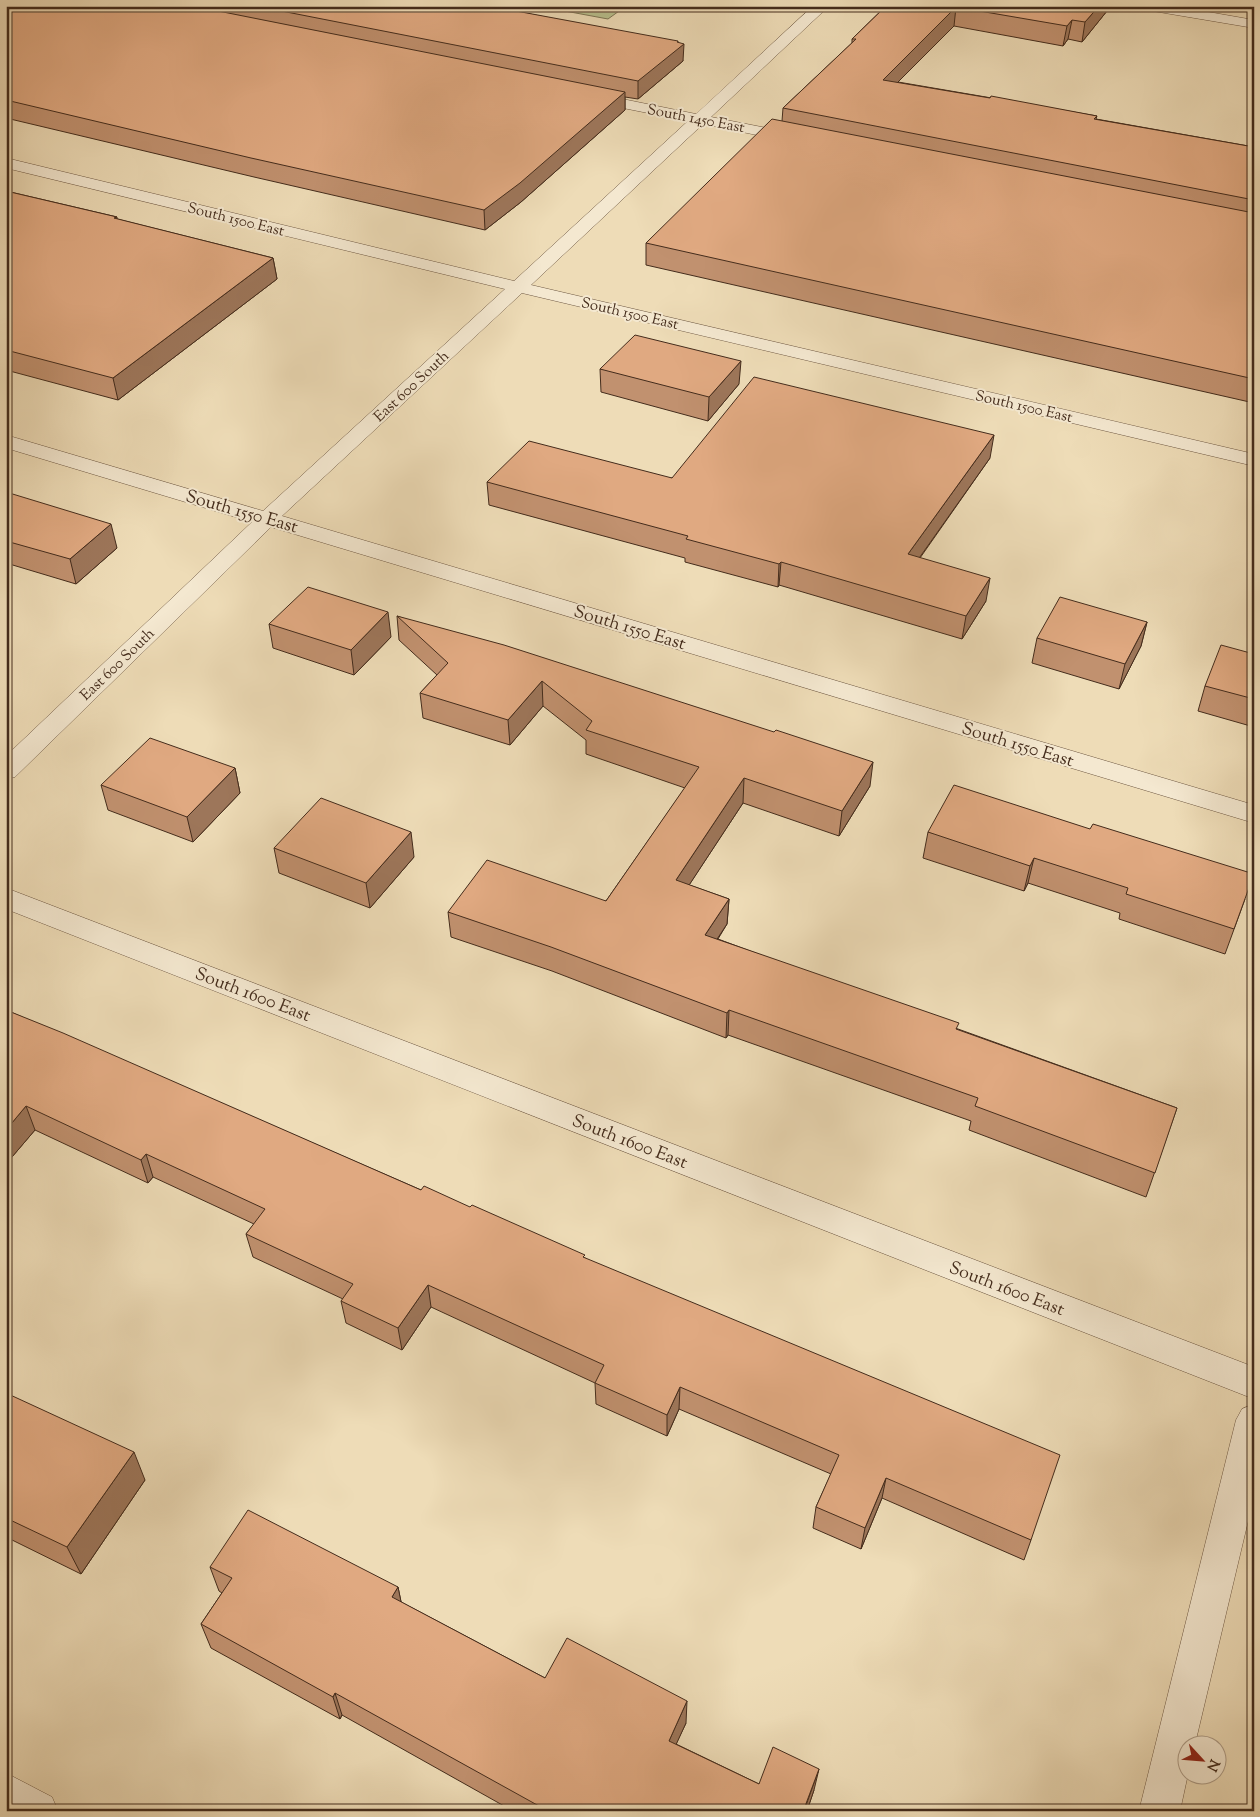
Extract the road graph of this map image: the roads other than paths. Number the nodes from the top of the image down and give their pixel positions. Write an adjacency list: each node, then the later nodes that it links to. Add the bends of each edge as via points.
1 (822, 6): 6 (street, East 600 South)
2 (1147, 6): 3 (street)
3 (1196, 10): 4 (street)
4 (1254, 24)
5 (573, 94): 6 (street, South 1450 East)
6 (700, 118): 7 (street, South 1450 East); 9 (street, East 600 South)
7 (809, 141)
8 (6, 163): 9 (street, South 1500 East)
9 (518, 287): 11 (street, South 1500 East); 12 (street, East 600 South)
10 (6, 441): 12 (street, South 1550 East)
11 (1254, 460)
12 (268, 518): 13 (street, East 600 South); 14 (street, South 1550 East)
13 (6, 771)
14 (1254, 814)
15 (6, 898): 16 (street, South 1600 East)
16 (1254, 1383)
17 (1254, 1420): 20 (street)
18 (6, 1792): 19 (street)
19 (38, 1811)
20 (1159, 1811)

